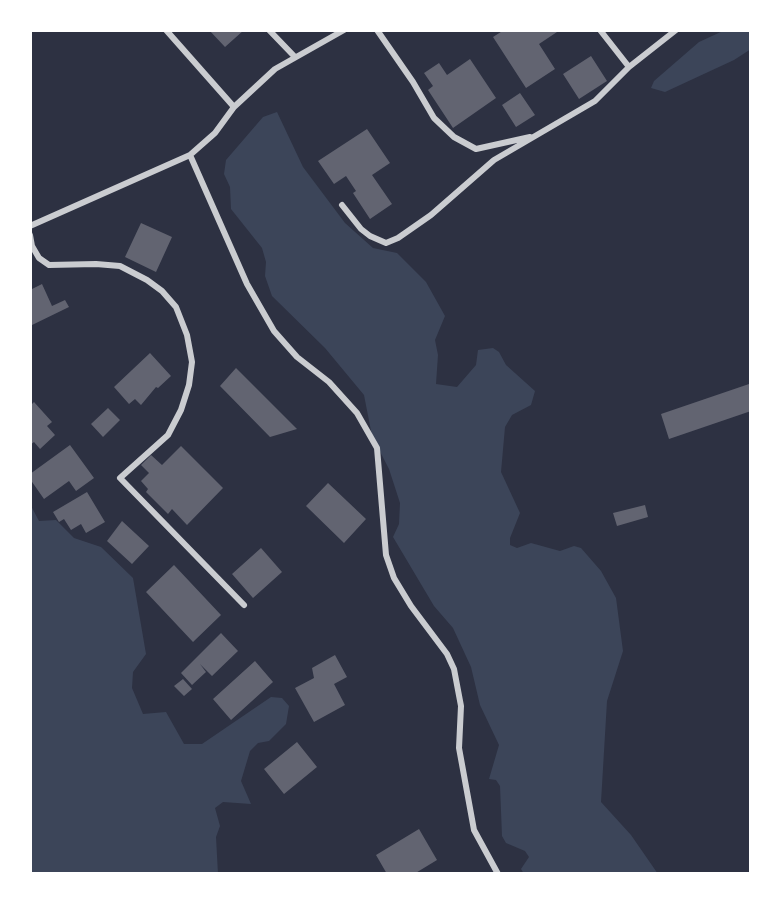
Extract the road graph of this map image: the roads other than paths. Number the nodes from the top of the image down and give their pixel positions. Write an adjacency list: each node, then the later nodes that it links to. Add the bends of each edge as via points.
1 (166, 30): 9 (street)
2 (269, 30): 7 (street)
3 (344, 30): 7 (street)
4 (377, 30): 10 (street, via 434,118 454,137 476,149)
5 (600, 30): 8 (street)
6 (676, 30): 8 (street)
7 (294, 56): 9 (street)
8 (629, 67): 10 (street, via 595,100)
9 (234, 107): 11 (street, via 215,133)
10 (530, 137): 12 (street, via 494,160 431,215 392,241 386,243 370,236)
11 (190, 155): 13 (street); 16 (street, via 247,285 274,331 357,413 377,448 386,555 394,578 454,669 461,706 459,747 474,830)
12 (342, 206)
13 (30, 226)
14 (30, 235): 15 (street, via 39,258 49,266 120,266 147,280 176,307 192,362 181,410 168,435 120,478)
15 (244, 605)
16 (498, 874)

